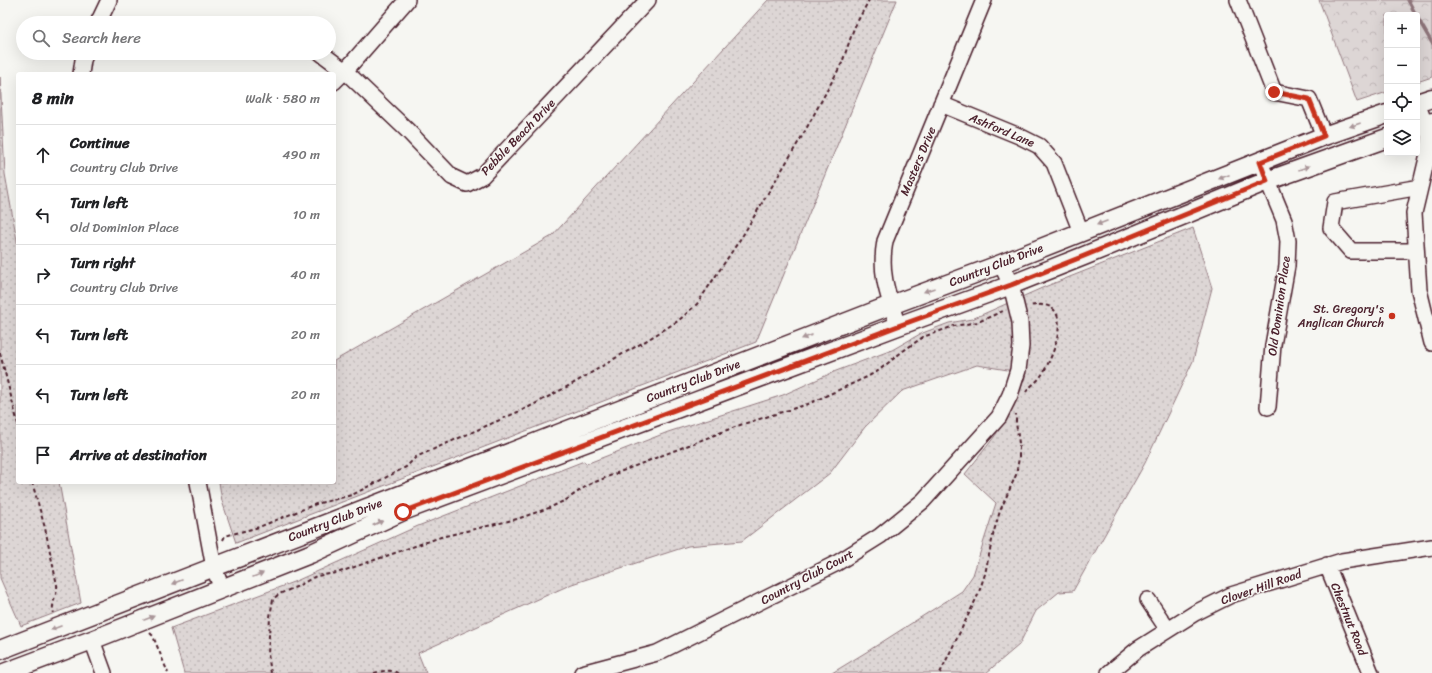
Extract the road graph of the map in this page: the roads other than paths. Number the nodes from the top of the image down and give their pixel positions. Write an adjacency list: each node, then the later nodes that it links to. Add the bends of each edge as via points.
1 (109, 0): 6 (street)
2 (408, 0): 10 (street)
3 (648, 0): 10 (street, Pebble Beach Drive, via 482,176 467,184 452,176)
4 (984, 0): 14 (street, Masters Drive)
5 (1238, 0): 18 (street, via 1274,92 1309,99)
6 (101, 16)
7 (83, 60): 9 (street)
8 (329, 60): 10 (street)
9 (81, 72)
10 (345, 72): 11 (street)
11 (336, 80)
12 (1432, 98): 13 (main road)
13 (1420, 102)
14 (941, 104): 23 (street, Ashford Lane, via 1039,146 1054,163); 27 (street, Masters Drive, via 885,241 882,256 883,274)
15 (1420, 111): 17 (street)
16 (1384, 115): 18 (main road, Country Club Drive, one-way to 18)
17 (1425, 124): 22 (street, via 1429,135 1428,154)
18 (1324, 136): 20 (main road, Country Club Drive)
19 (1384, 139): 21 (main road, Country Club Drive, one-way to 19)
20 (1260, 162): 21 (street, Old Dominion Place); 23 (main road, Country Club Drive, one-way to 23)
21 (1267, 181): 26 (main road, Country Club Drive); 30 (street, Old Dominion Place, via 1284,220 1288,241 1287,266 1272,345)
22 (1420, 187): 24 (street, via 1414,213); 24 (street, via 1335,202 1331,228 1351,251)
23 (1081, 232): 25 (main road, Country Club Drive)
24 (1416, 251): 29 (street, via 1419,290)
25 (1001, 264): 26 (street, Country Club Court); 27 (main road, Country Club Drive, one-way to 27)
26 (1011, 285): 28 (main road, Country Club Drive); 42 (street, Country Club Court, via 1020,322 1021,346 1018,370 1010,395 998,417 981,438 923,501 880,536 837,563 657,653)
27 (891, 304): 28 (street, Masters Drive); 33 (main road, Country Club Drive, one-way to 33)
28 (898, 326): 35 (main road, Country Club Drive, one-way to 28, via 310,554 403,512)
29 (1432, 343)
30 (1268, 407)
31 (198, 484): 33 (street)
32 (1432, 547): 34 (street, Clover Hill Road)
33 (213, 562): 35 (street); 39 (main road, Country Club Drive, one-way to 39)
34 (1327, 565): 37 (street, Clover Hill Road, via 1231,595); 44 (street, Chestnut Road)
35 (222, 589): 38 (main road, Country Club Drive, one-way to 35)
36 (1148, 600): 37 (street)
37 (1168, 630): 43 (street, Clover Hill Road, via 1138,649)
38 (92, 640): 40 (main road, Country Club Drive); 41 (street)
39 (0, 650)
40 (4, 673)
41 (104, 673)
42 (582, 673)
43 (1109, 673)
44 (1371, 673)

